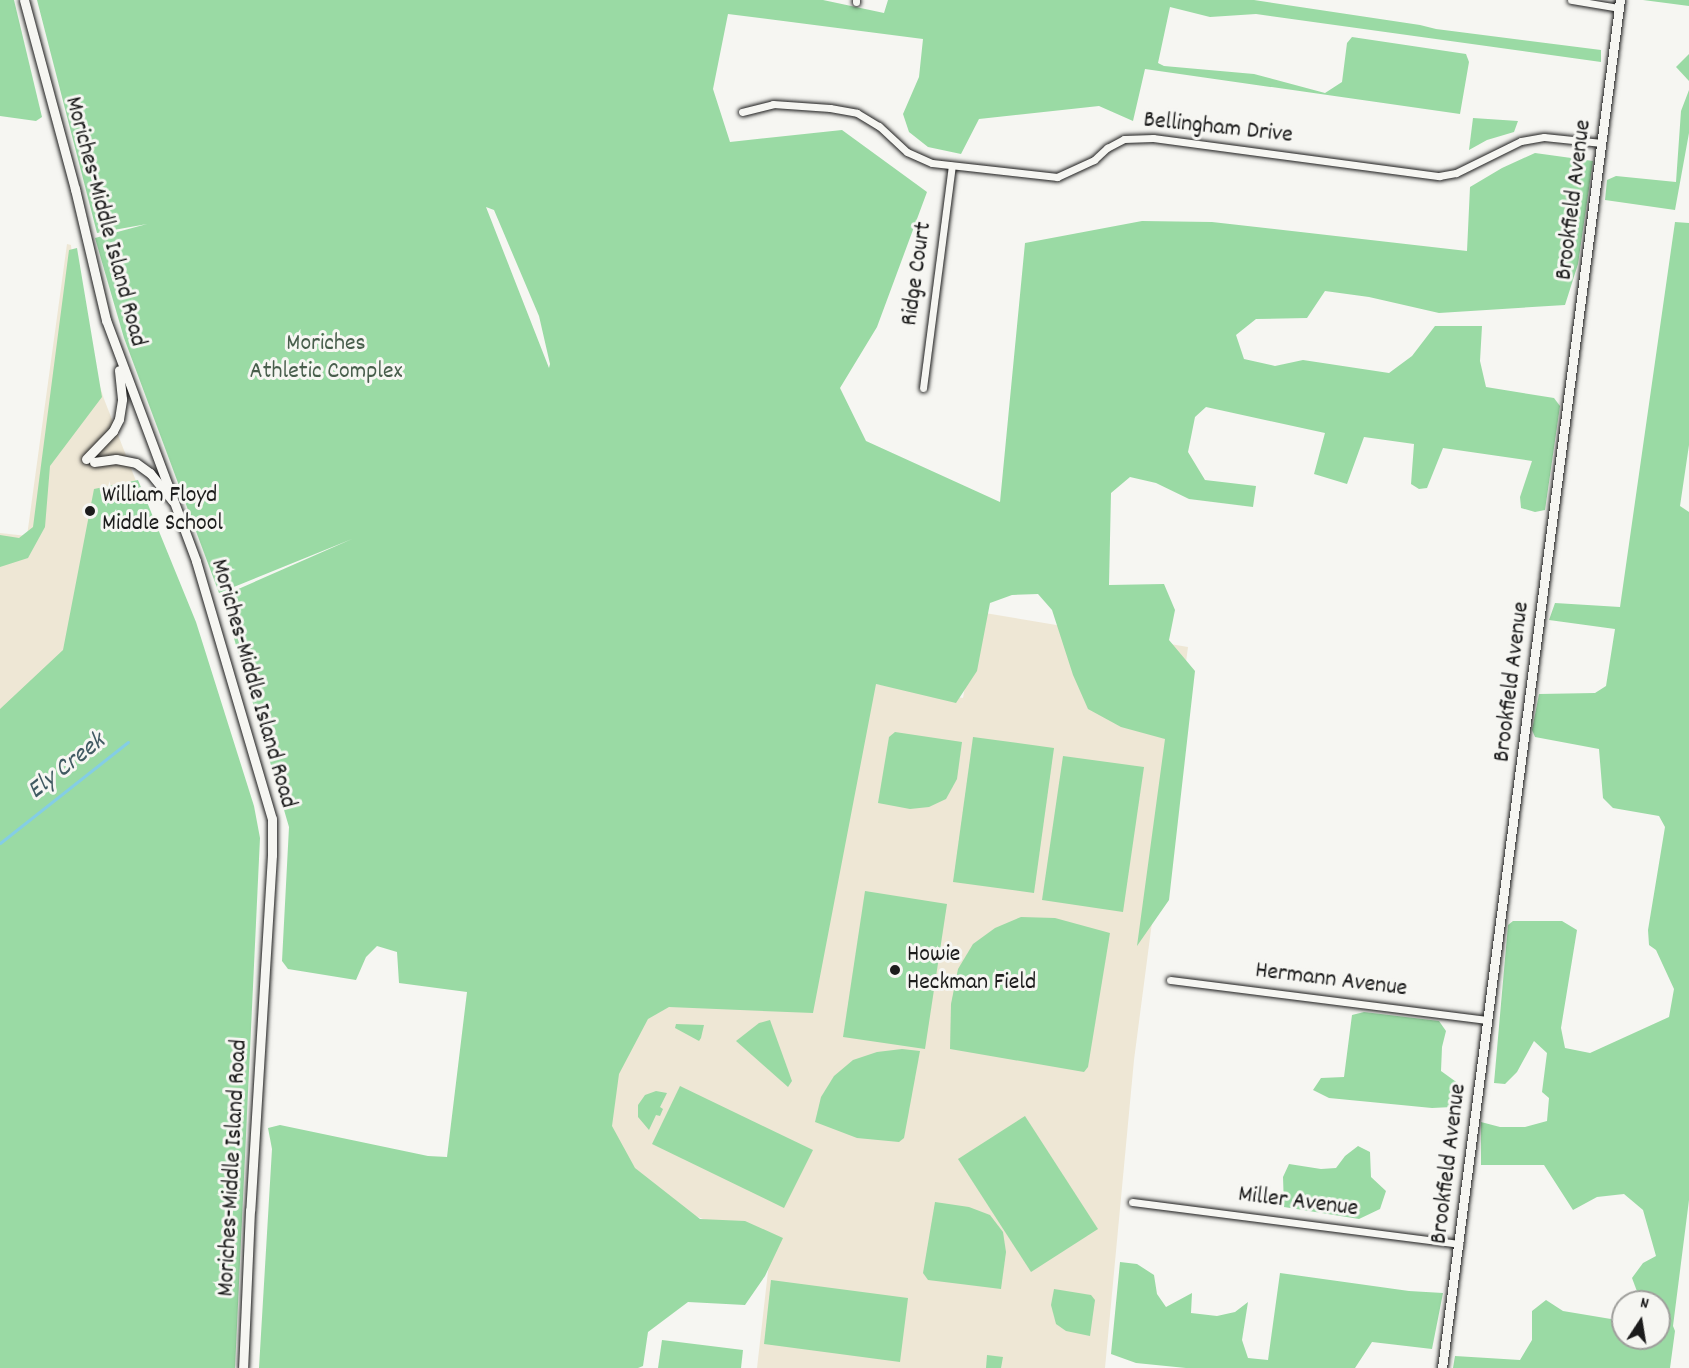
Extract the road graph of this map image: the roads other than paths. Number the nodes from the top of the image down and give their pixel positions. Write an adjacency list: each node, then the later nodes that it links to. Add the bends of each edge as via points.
1 (24, 0): 7 (main road, Moriches-Middle Island Road)
2 (1576, 0): 3 (street)
3 (1619, 4): 5 (main road, Brookfield Avenue)
4 (742, 112): 6 (street, Bellingham Drive, via 773,104 857,113 879,126 908,152 932,163)
5 (1602, 143): 6 (street, Bellingham Drive, via 1544,137 1521,141 1456,173 1439,176 1153,138 1124,139 1094,160 1057,177); 11 (main road, Brookfield Avenue)
6 (952, 166): 8 (street, Ridge Court)
7 (116, 353): 9 (main road, Moriches-Middle Island Road); 9 (main road, via 122,399 119,420 90,460 136,463 155,478)
8 (923, 388)
9 (179, 510): 14 (main road, Moriches-Middle Island Road, via 209,600 273,827)
10 (1170, 980): 11 (street, Hermann Avenue)
11 (1487, 1020): 13 (main road, Brookfield Avenue)
12 (1132, 1202): 13 (street, Miller Avenue)
13 (1459, 1244): 15 (main road, Brookfield Avenue)
14 (243, 1368)
15 (1442, 1368)

